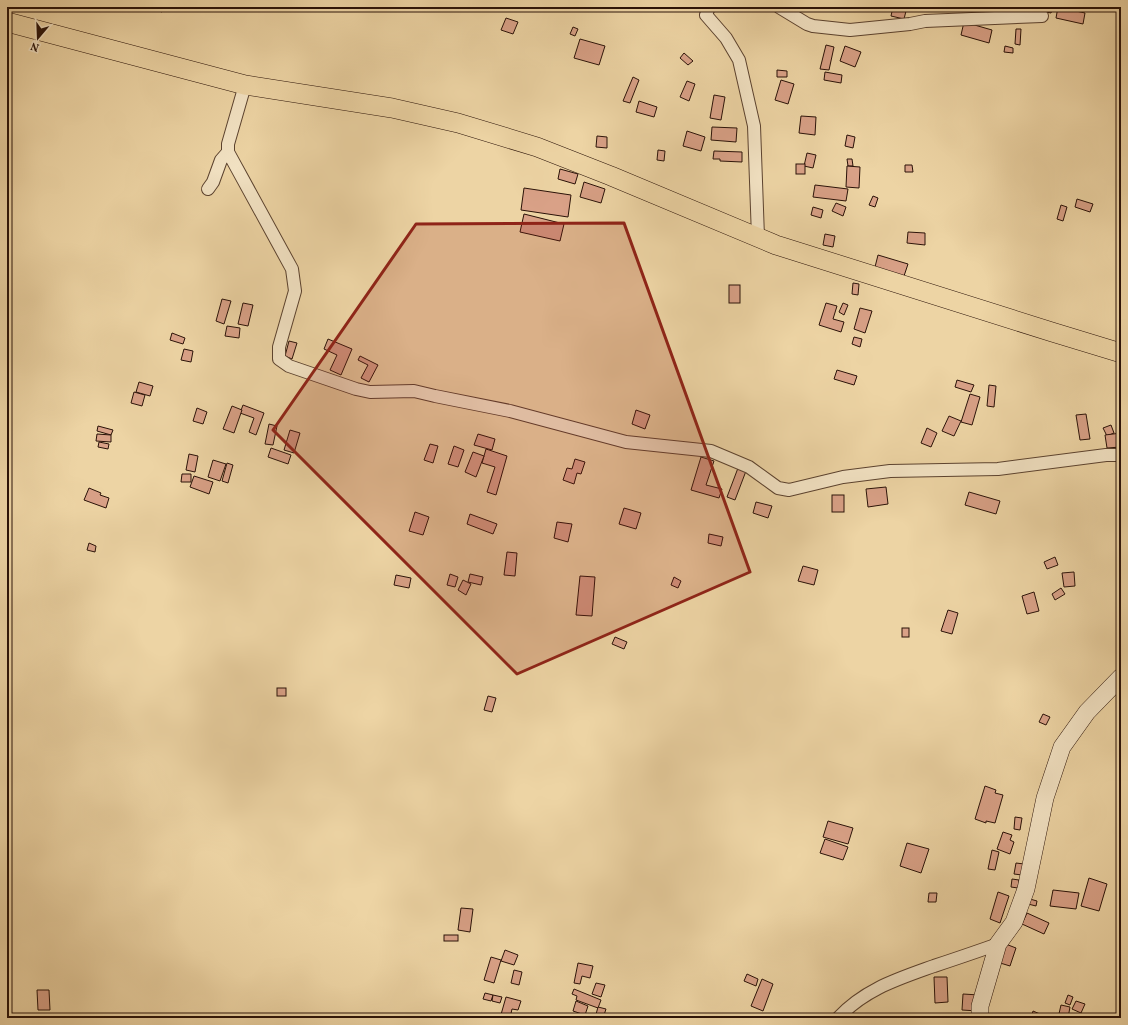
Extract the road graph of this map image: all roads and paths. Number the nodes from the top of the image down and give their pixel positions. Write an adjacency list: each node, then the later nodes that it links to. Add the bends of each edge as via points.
1 (709, 7): 8 (street, via 706,15 726,38 739,60 754,126)
2 (779, 7): 3 (street, via 813,26 850,30 925,21)
3 (1042, 16)
4 (7, 22): 5 (main road)
5 (245, 85): 6 (street); 8 (main road, via 392,108 458,123 545,150)
6 (228, 152): 7 (street, via 221,160); 10 (street, via 292,269 295,291 278,359 289,366 356,389 370,392 414,391 510,411 626,442 711,451 749,467 778,488 789,490 843,477 890,471 998,469)
7 (208, 189)
8 (758, 237): 9 (main road, via 791,250)
9 (1121, 352)
10 (1121, 455)
11 (1121, 677): 12 (main road, via 1087,712 1062,747 1045,798 1026,889 1014,922)
12 (998, 944): 13 (street, via 894,980 868,993); 14 (main road, via 980,1006)
13 (838, 1018)
14 (980, 1018)

